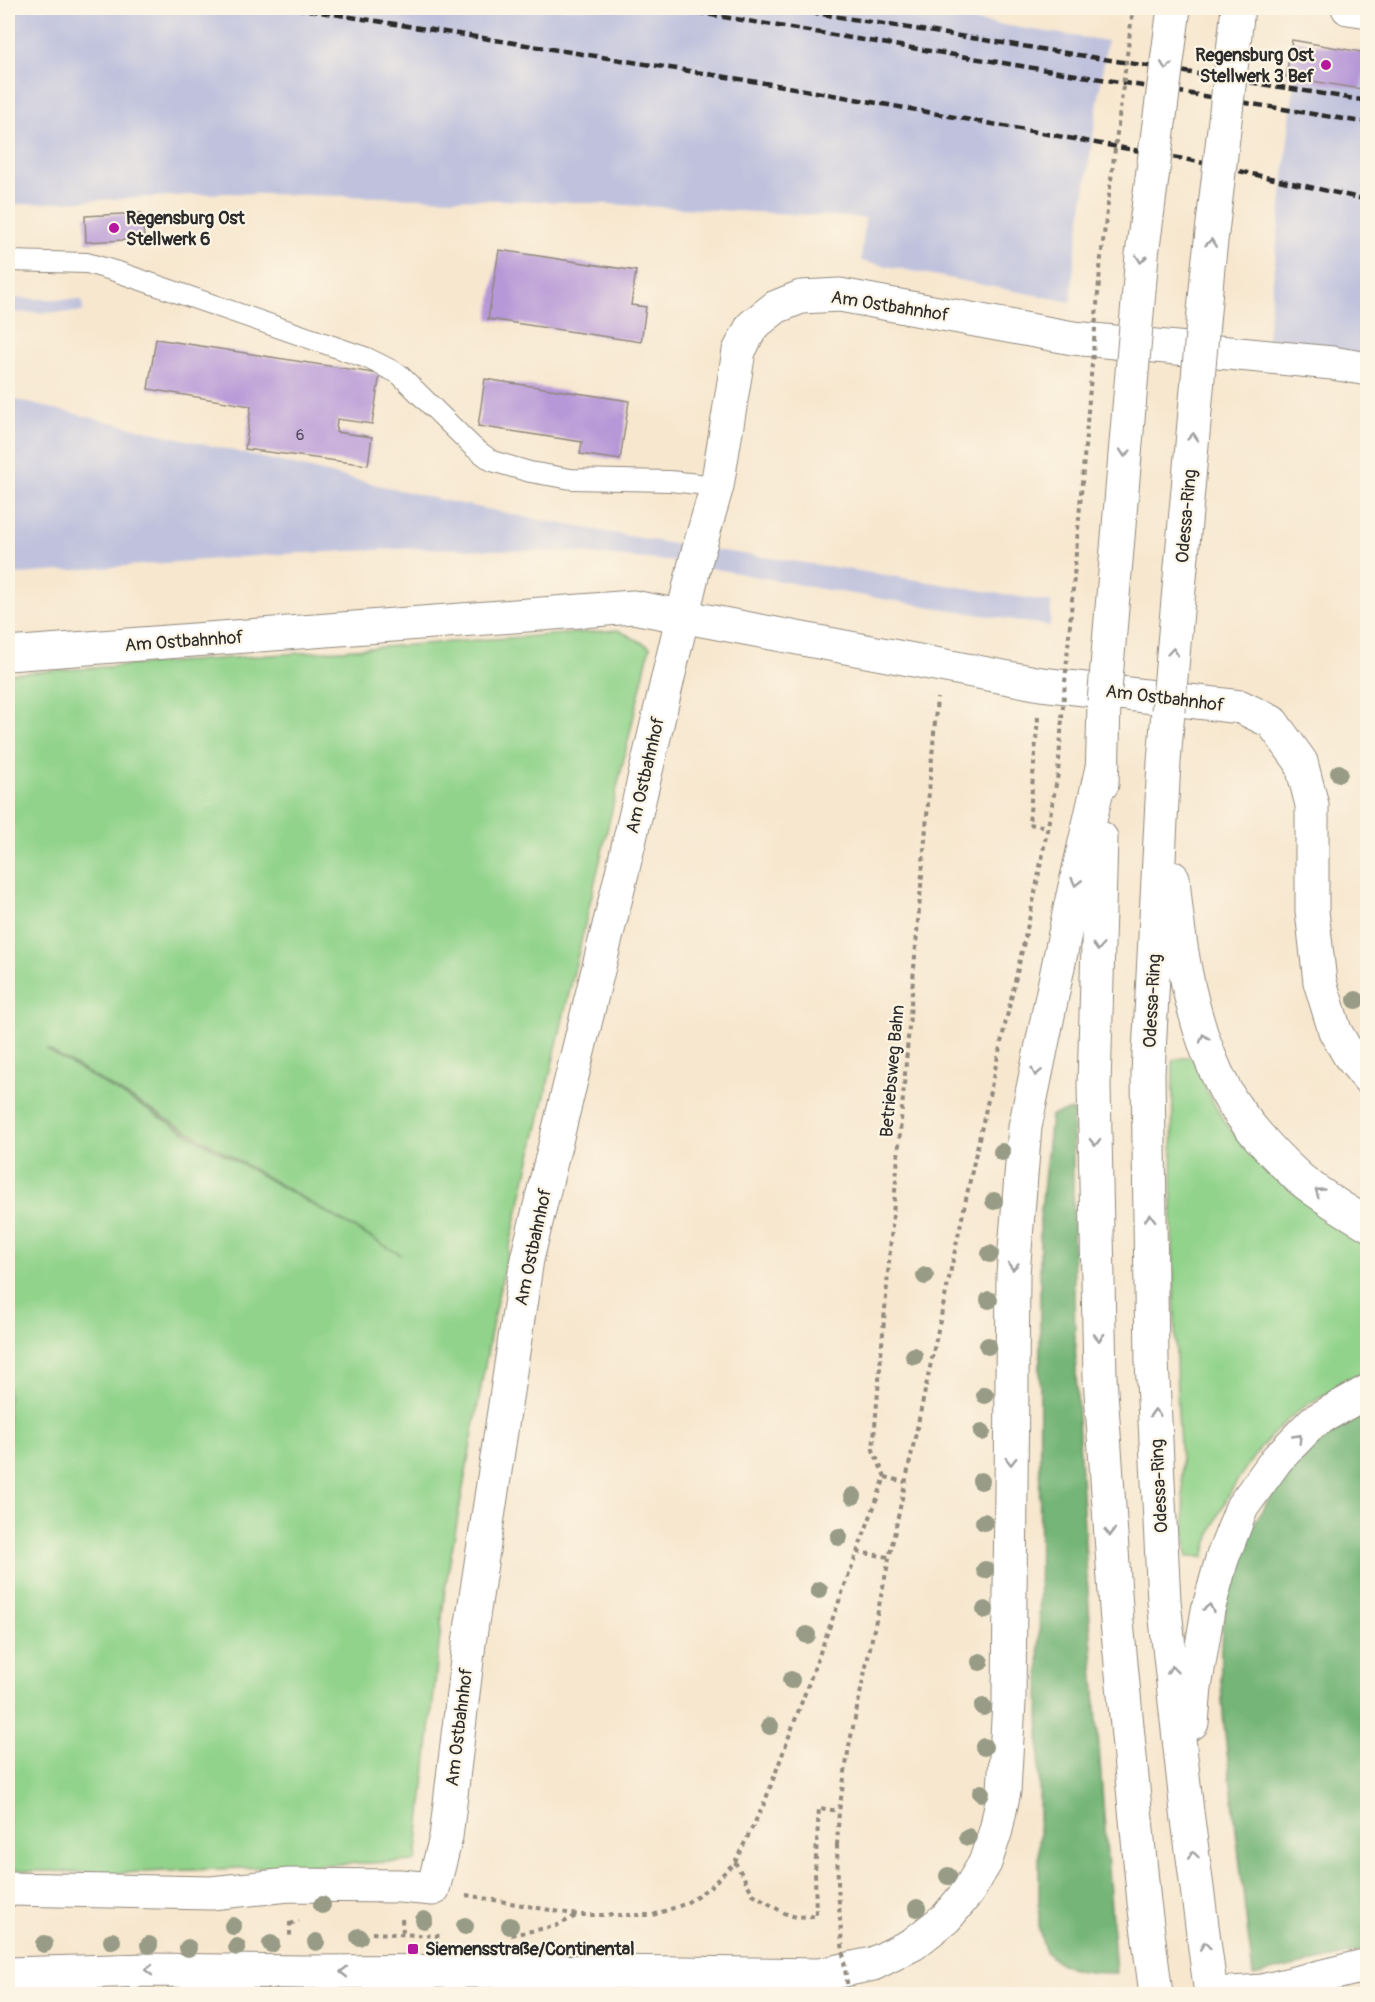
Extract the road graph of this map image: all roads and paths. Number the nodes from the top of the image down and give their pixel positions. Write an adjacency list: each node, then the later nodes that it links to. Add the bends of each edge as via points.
1 (1133, 8): 15 (path, bridge, via 1101,258 1058,774)
2 (1174, 8): 14 (main road, one-way to 14, bridge, via 1142,255 1104,702)
3 (1238, 8): 13 (main road, Odessa-Ring, one-way to 3, bridge, via 1208,267)
4 (1348, 8): 5 (main road)
5 (1368, 11)
6 (8, 261): 8 (lane, via 87,263 368,358 399,374 492,461 571,479)
7 (1368, 369): 8 (main road, Am Ostbahnhof, via 1073,338 840,295 801,297 776,307 752,326 739,351)
8 (717, 486): 9 (main road, Am Ostbahnhof)
9 (682, 615): 10 (main road, Am Ostbahnhof, via 633,607); 11 (main road, Am Ostbahnhof); 26 (main road, Am Ostbahnhof, via 527,1259 469,1643 446,1837)
10 (8, 654)
11 (940, 665): 16 (main road, Am Ostbahnhof, via 1041,684 1241,707 1272,722 1301,762 1312,805 1312,911 1320,982 1335,1031); 19 (path, Betriebsweg Bahn, via 873,1450)
12 (1039, 705): 15 (path, via 1029,824)
13 (1164, 762): 17 (main road, one-way to 13, via 1300,1178 1259,1138 1226,1091 1209,1052 1185,971 1173,882); 24 (main road, Odessa-Ring, one-way to 13, via 1164,1601 1152,1361 1148,1073)
14 (1103, 763): 35 (main road, one-way to 35, via 1025,1127 1013,1274 1009,1702 1004,1791 985,1863 946,1918 913,1944 873,1964 819,1975); 39 (main road, one-way to 39, via 1094,1084 1100,1377 1117,1622)
15 (1047, 827): 20 (path)
16 (1368, 1078)
17 (1368, 1224)
18 (1368, 1391): 24 (main road, one-way to 18, via 1195,1687 1208,1610 1222,1558 1242,1508 1277,1459 1313,1422)
19 (885, 1477): 20 (path); 21 (path)
20 (905, 1482): 22 (path)
21 (857, 1552): 22 (path); 25 (path, via 764,1804)
22 (889, 1557): 23 (path)
23 (839, 1811): 25 (path, via 819,1809 816,1916 784,1913 753,1894); 38 (path, bridge, via 838,1913)
24 (1187, 1812): 40 (main road, Odessa-Ring, one-way to 24)
25 (735, 1862): 28 (path, via 710,1888 685,1904 653,1915)
26 (433, 1888): 27 (main road, via 289,1886 211,1893); 28 (path)
27 (8, 1889)
28 (578, 1915): 32 (path, via 556,1926)
29 (290, 1924): 33 (path)
30 (372, 1933): 31 (path)
31 (448, 1936)
32 (500, 1936)
33 (290, 1944)
34 (1368, 1965): 41 (main road, via 1262,1991)
35 (402, 1972): 36 (main road, one-way to 36, via 147,1970); 37 (main road)
36 (8, 1974)
37 (768, 1995)
38 (849, 1995)
39 (1156, 1995)
40 (1211, 1995)
41 (1216, 1995)

